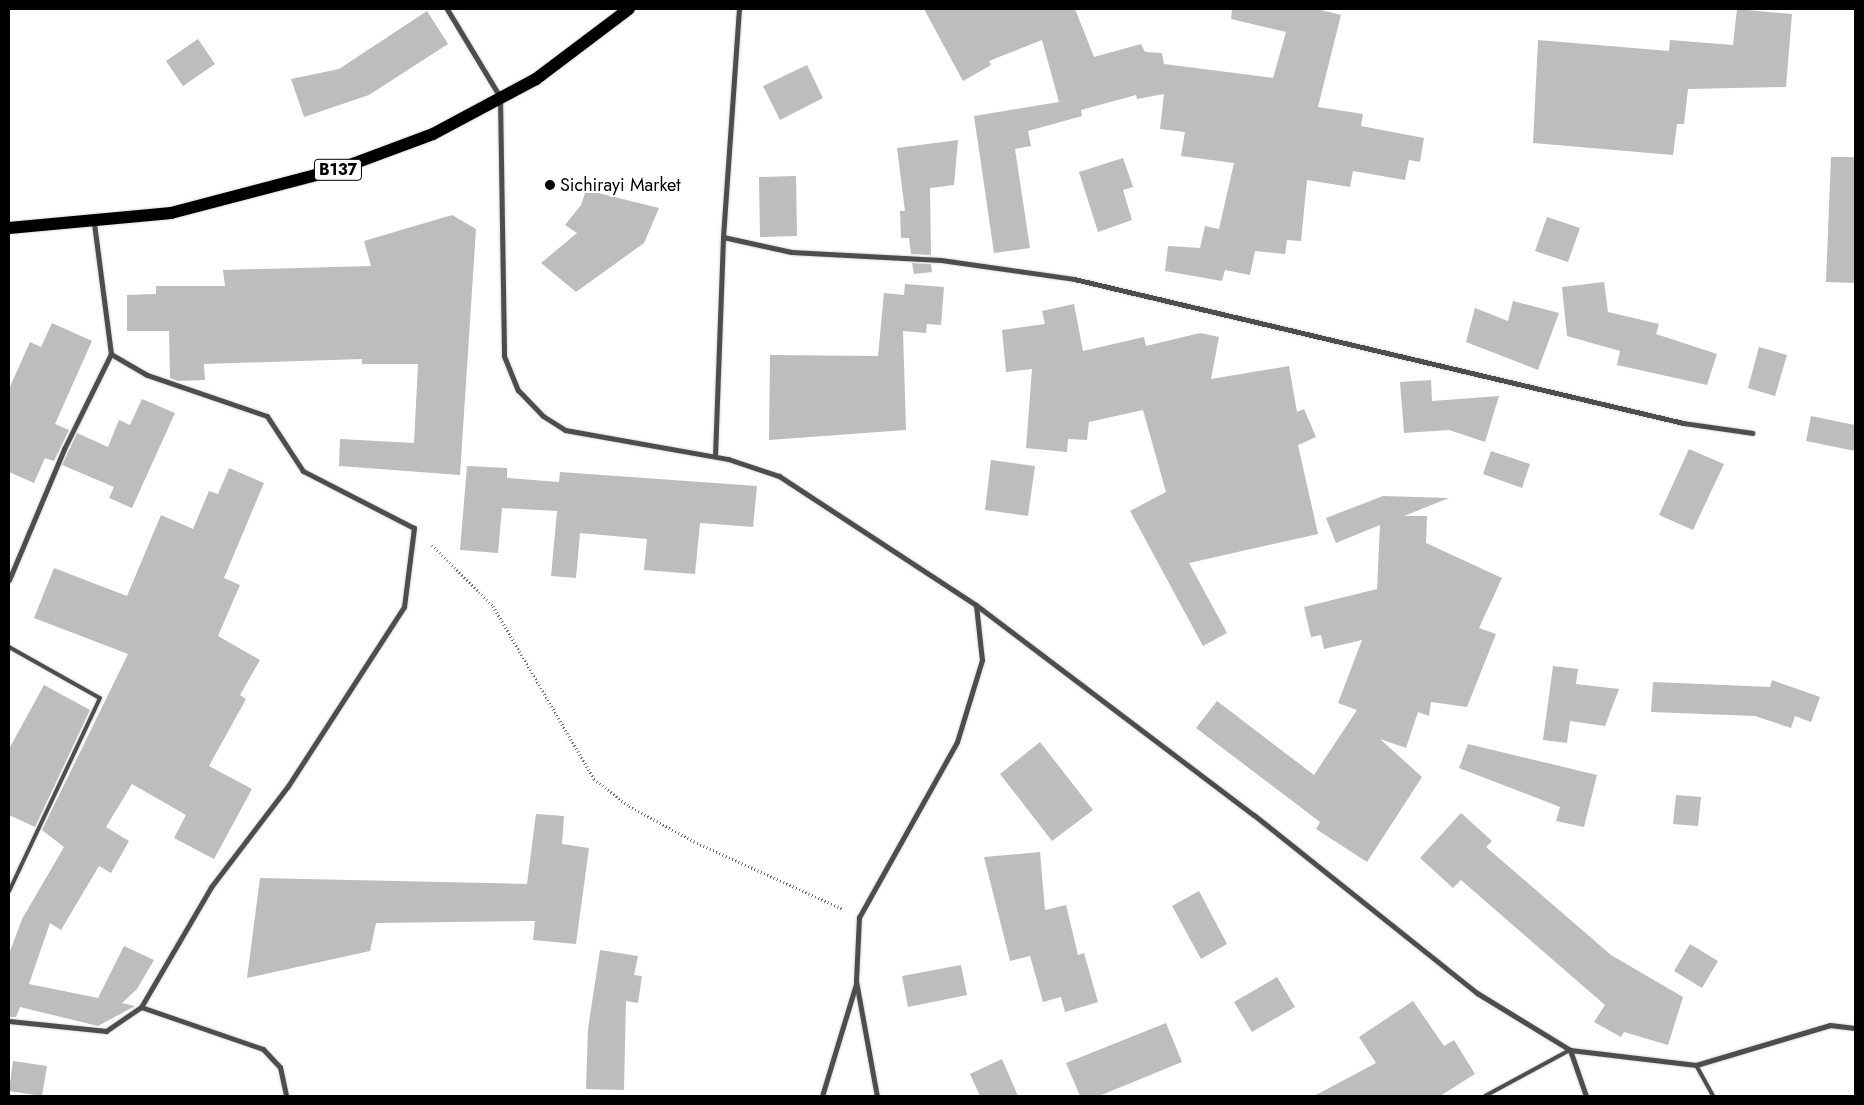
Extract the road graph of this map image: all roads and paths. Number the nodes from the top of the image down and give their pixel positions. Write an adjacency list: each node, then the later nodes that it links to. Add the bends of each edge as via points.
1 (447, 9): 4 (street)
2 (629, 9): 4 (main road, B137, via 536,79)
3 (739, 9): 7 (street)
4 (500, 98): 5 (main road, B137, via 433,134 339,169 198,207); 10 (street, via 504,356 518,390 543,416 565,430)
5 (94, 223): 6 (main road, B137); 8 (street)
6 (9, 228)
7 (723, 237): 9 (street, via 791,252 941,260 1074,279 1683,423); 10 (street)
8 (111, 354): 11 (street, via 147,375 267,416 302,470); 12 (street, via 64,449)
9 (1752, 432)
10 (715, 456): 13 (street, via 779,476)
11 (414, 528): 16 (path, via 493,606 594,779 629,806 697,843); 18 (street, via 404,607 288,786 211,887)
12 (9, 580)
13 (976, 604): 16 (street, via 982,660 957,742); 21 (street, via 1254,815 1477,993)
14 (9, 647): 15 (lane, via 100,698)
15 (9, 891)
16 (859, 917): 17 (street)
17 (856, 981): 24 (street); 25 (street)
18 (141, 1007): 19 (street, via 106,1031); 23 (street, via 263,1049 280,1067)
19 (9, 1021)
20 (1855, 1028): 22 (street, via 1830,1025)
21 (1570, 1050): 22 (street); 26 (lane); 27 (street)
22 (1696, 1065): 28 (lane)
23 (286, 1096)
24 (822, 1096)
25 (877, 1096)
26 (1485, 1096)
27 (1586, 1096)
28 (1713, 1096)

